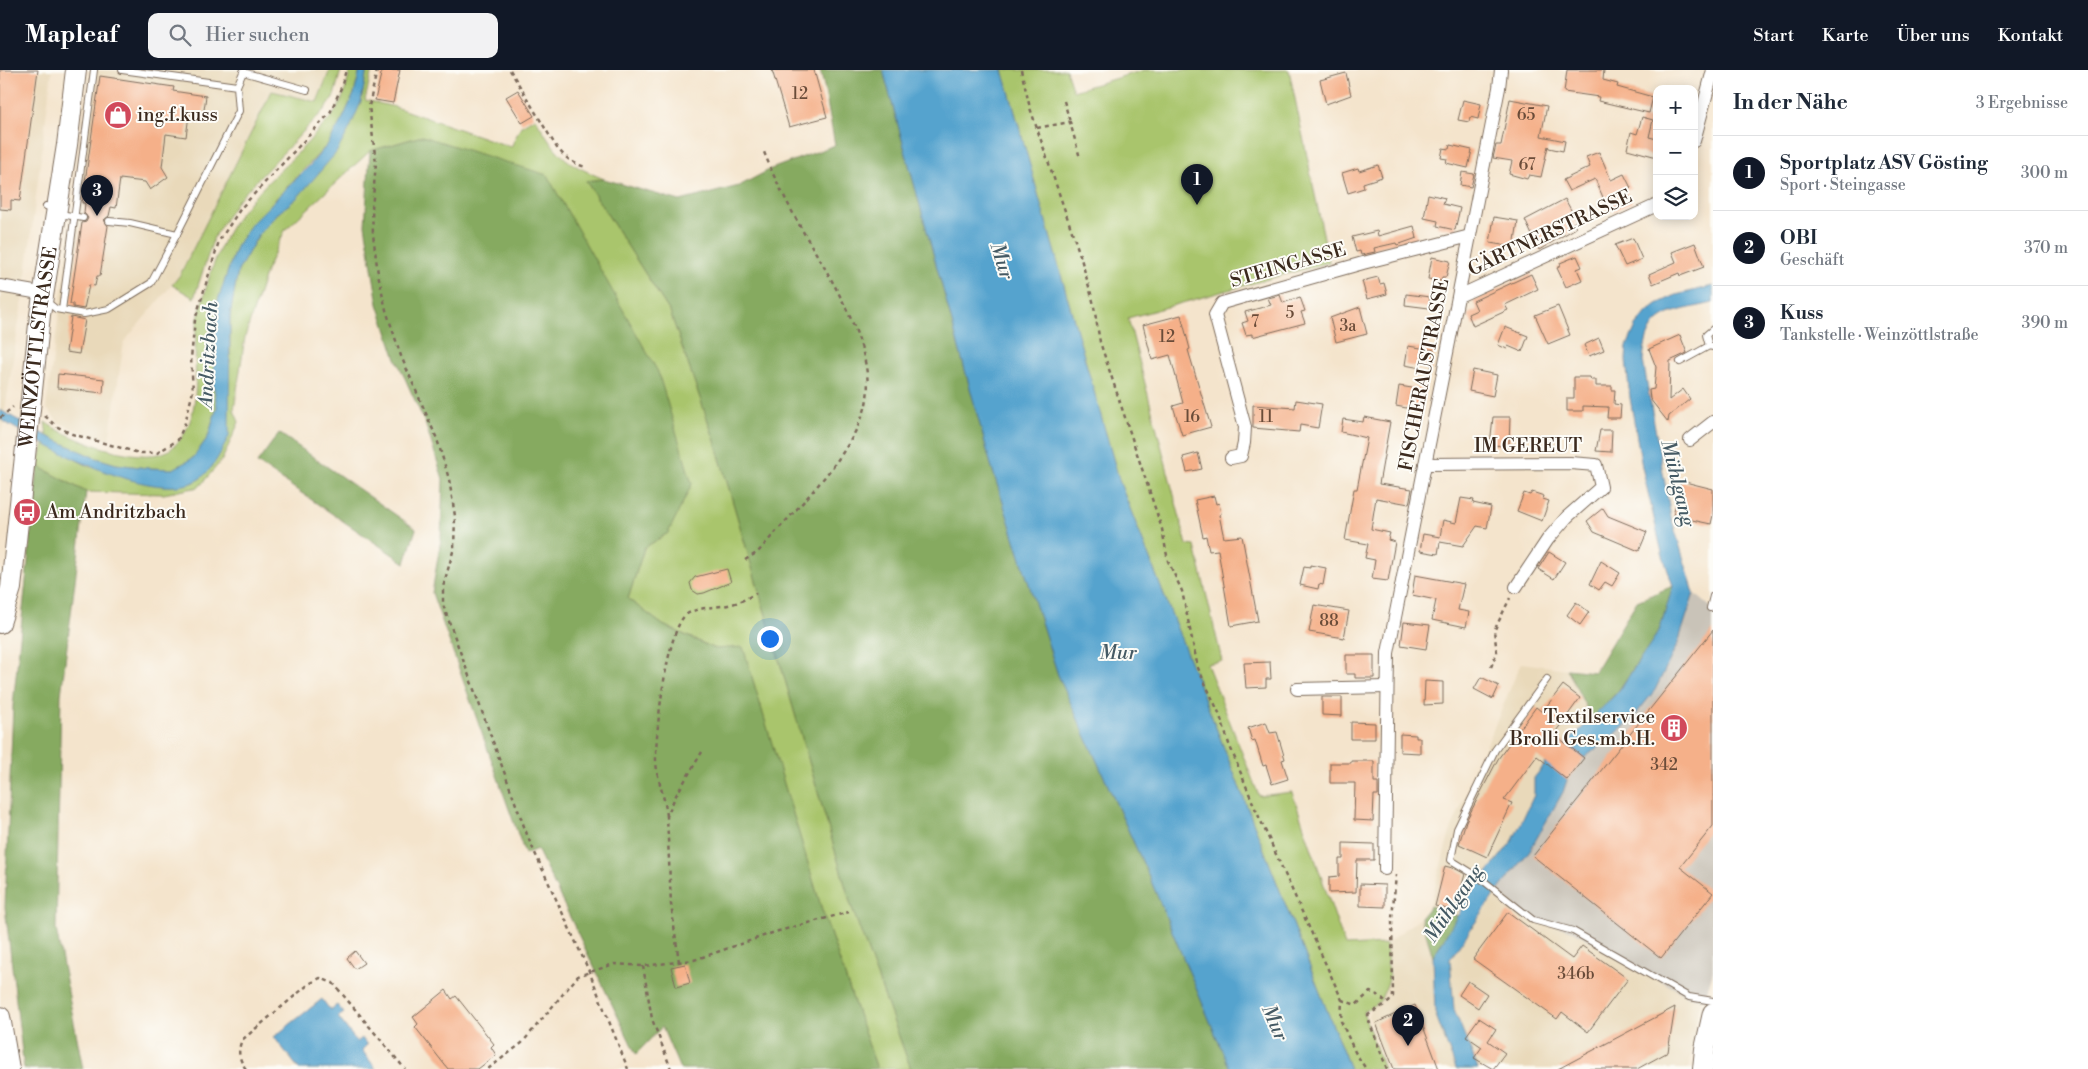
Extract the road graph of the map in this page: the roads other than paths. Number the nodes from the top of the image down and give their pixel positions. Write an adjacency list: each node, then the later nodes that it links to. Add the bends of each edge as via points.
1 (122, 70): 6 (lane)
2 (1501, 70): 13 (street, FISCHERAUSTRASSE)
3 (1713, 70): 8 (street)
4 (76, 71): 10 (main road, WEINZÖTTLSTRASSE)
5 (244, 71): 6 (lane); 7 (lane)
6 (238, 86): 12 (lane, via 239,112)
7 (307, 90)
8 (1697, 130)
9 (1653, 207): 16 (street, GÄRTNERSTRASSE)
10 (65, 213): 15 (main road, WEINZÖTTLSTRASSE); 17 (lane)
11 (109, 221): 12 (lane)
12 (177, 234): 17 (lane, via 150,283 109,309 84,314)
13 (1470, 236): 16 (street, FISCHERAUSTRASSE); 25 (street, STEINGASSE, via 1222,303 1215,315 1245,427 1241,456)
14 (0, 286): 15 (street)
15 (39, 295): 17 (lane, via 51,306); 21 (main road, WEINZÖTTLSTRASSE)
16 (1459, 296): 26 (street, FISCHERAUSTRASSE)
17 (62, 310)
18 (1713, 329): 19 (lane, via 1706,335)
19 (1711, 347): 20 (lane)
20 (1680, 362)
21 (19, 414): 24 (main road, WEINZÖTTLSTRASSE)
22 (1713, 422): 23 (street)
23 (1690, 440)
24 (21, 447): 27 (main road, WEINZÖTTLSTRASSE); 31 (main road, WEINZÖTTLSTRASSE, via 11,588)
25 (1231, 458)
26 (1425, 464): 28 (street, IM GEREUT, via 1596,465 1600,487 1567,517); 33 (street, FISCHERAUSTRASSE, via 1388,653)
27 (0, 569)
28 (1516, 586)
29 (1713, 596): 30 (lane)
30 (1710, 608)
31 (0, 623)
32 (1547, 680): 36 (lane, via 1495,750 1457,829 1451,860 1480,878 1533,920 1573,932 1689,997)
33 (1387, 687): 34 (street); 35 (street, FISCHERAUSTRASSE)
34 (1297, 689)
35 (1385, 869)
36 (1713, 1000)
37 (1713, 1013): 40 (main road)
38 (0, 1017): 39 (main road)
39 (8, 1069)
40 (1703, 1069)

